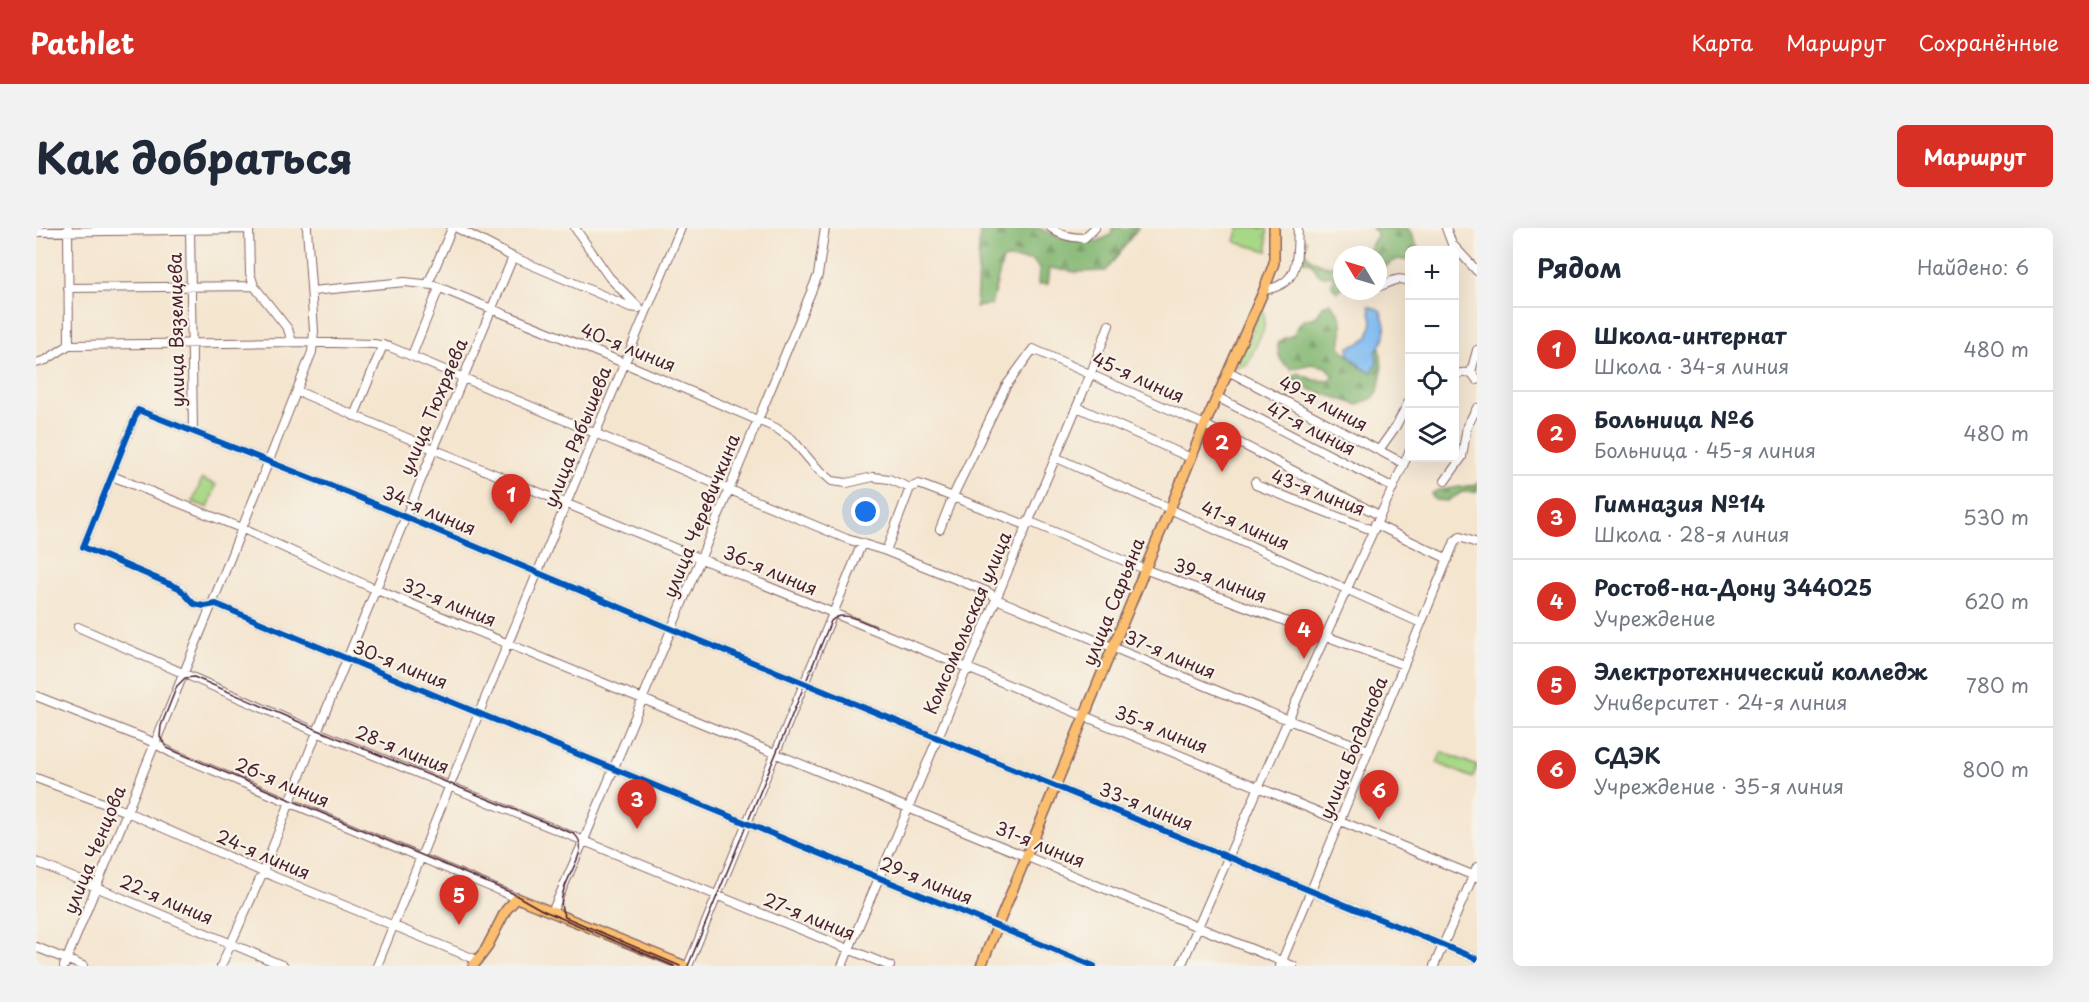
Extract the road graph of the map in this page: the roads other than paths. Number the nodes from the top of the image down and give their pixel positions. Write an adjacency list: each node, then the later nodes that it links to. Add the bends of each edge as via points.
1 (307, 228): 26 (street, улица Ченцова)
2 (452, 228): 20 (street)
3 (575, 228): 28 (street, via 609,278)
4 (681, 228): 28 (street, улица Рябышева)
5 (825, 228): 51 (street, улица Черевичкина, via 818,275)
6 (1051, 228): 7 (street, via 1071,238 1084,238)
7 (1095, 228)
8 (1274, 228): 25 (main road, улица Сарьяна, via 1274,263)
9 (1298, 228): 25 (street, via 1294,270 1275,288)
10 (1446, 228): 17 (street, via 1452,244)
11 (190, 229): 12 (street); 14 (street); 21 (street, улица Вяземцева)
12 (249, 229): 22 (street)
13 (462, 229): 16 (street)
14 (68, 230): 15 (street); 23 (street)
15 (36, 232)
16 (513, 256): 27 (street, улица Тюхряева); 28 (street)
17 (1477, 271)
18 (1405, 279): 19 (street)
19 (1387, 282)
20 (428, 284): 24 (street, 40-я линия); 26 (street, 40-я линия, via 405,282)
21 (191, 286): 22 (street); 23 (street); 32 (street, улица Вяземцева)
22 (254, 286): 30 (street, via 288,330)
23 (68, 288): 33 (street)
24 (439, 288): 27 (street, 40-я линия); 36 (street)
25 (1264, 290): 39 (main road, улица Сарьяна)
26 (312, 291): 31 (street, улица Ченцова)
27 (491, 309): 38 (street, 40-я линия); 43 (street, улица Тюхряева)
28 (641, 311): 38 (street, улица Рябышева)
29 (1109, 325): 41 (street, Комсомольская улица)
30 (292, 342): 31 (street, 37-я линия); 32 (street, 37-я линия)
31 (313, 343): 34 (street, 37-я линия); 45 (street, улица Ченцова)
32 (193, 344): 33 (street, 37-я линия); 53 (street, улица Вяземцева)
33 (69, 345): 37 (street)
34 (383, 345): 36 (street, 37-я линия); 50 (street)
35 (1477, 350): 40 (street)
36 (412, 355): 43 (street, 37-я линия)
37 (36, 363)
38 (624, 363): 51 (street, 40-я линия); 54 (street, улица Рябышева)
39 (1228, 371): 46 (main road, улица Сарьяна); 56 (street, 49-я линия)
40 (1471, 372): 42 (street); 44 (street)
41 (1091, 373): 47 (street, Комсомольская улица); 52 (street, 45-я линия); 68 (street, 45-я линия, via 1034,349 1006,386)
42 (1459, 374)
43 (463, 376): 54 (street, 37-я линия); 55 (street, улица Тюхряева)
44 (1477, 380)
45 (297, 392): 50 (street, 36-я линия); 60 (street, улица Ченцова)
46 (1217, 397): 52 (main road, улица Сарьяна); 65 (street, 47-я линия)
47 (1077, 407): 57 (street, Комсомольская улица); 58 (street)
48 (1405, 408): 56 (street)
49 (1477, 408): 63 (street, via 1467,426 1462,457)
50 (354, 416): 55 (street, 36-я линия)
51 (758, 419): 66 (street, 40-я линия, via 786,434 832,481 847,483 873,477); 67 (street, улица Черевичкина)
52 (1204, 425): 58 (main road, улица Сарьяна); 71 (street, 45-я линия)
53 (193, 431): 60 (street, 34-я линия); 62 (street, 34-я линия, via 138,410)
54 (596, 434): 67 (street, 37-я линия); 69 (street, улица Рябышева)
55 (433, 449): 69 (street, 36-я линия); 72 (street, улица Тюхряева)
56 (1379, 450): 61 (street, 49-я линия)
57 (1055, 457): 70 (street, 41-я линия); 73 (street, Комсомольская улица)
58 (1191, 458): 70 (main road, улица Сарьяна)
59 (1405, 459): 61 (street)
60 (269, 460): 72 (street, 34-я линия); 75 (street, улица Ченцова)
61 (1403, 463): 65 (street)
62 (112, 476): 75 (street, 32-я линия); 87 (street, 30-я линия, via 83,547 179,588 194,604)
63 (1445, 481)
64 (1255, 482): 74 (street, 43-я линия)
65 (1392, 487): 71 (street)
66 (910, 488): 68 (street, 39-я линия, via 919,484); 79 (street)
67 (729, 489): 77 (street, 37-я линия); 80 (street, улица Черевичкина)
68 (953, 496): 73 (street, 39-я линия); 76 (street)
69 (567, 503): 80 (street, 36-я линия); 83 (street, улица Рябышева)
70 (1170, 509): 82 (main road, улица Сарьяна); 84 (street, 41-я линия)
71 (1379, 515): 74 (street)
72 (405, 517): 83 (street, 34-я линия); 85 (street, улица Тюхряева)
73 (1027, 523): 82 (street, 39-я линия); 86 (street, Комсомольская улица)
74 (1374, 527): 81 (street, 43-я линия); 84 (street)
75 (241, 528): 85 (street, 32-я линия); 87 (street, улица Ченцова)
76 (940, 529)
77 (862, 543): 79 (street, 37-я линия); 88 (street)
78 (1477, 543): 81 (street, улица Богданова, via 1460,537)
79 (886, 551): 86 (street, 37-я линия)
80 (701, 558): 88 (street, 36-я линия); 91 (street, улица Черевичкина)
81 (1448, 559): 89 (street, улица Богданова)
82 (1144, 570): 92 (street, 39-я линия); 94 (main road, улица Сарьяна)
83 (538, 572): 91 (street, 34-я линия); 93 (street, улица Рябышева)
84 (1347, 588): 89 (street, 41-я линия); 92 (street)
85 (377, 590): 93 (street, 32-я линия); 95 (street, улица Тюхряева)
86 (996, 598): 94 (street, 37-я линия); 97 (street, Комсомольская улица)
87 (212, 604): 95 (street, 30-я линия); 98 (street, улица Ченцова)
88 (833, 613): 97 (street, 35-я линия); 99 (street)
89 (1421, 623): 96 (street, улица Богданова)
90 (78, 627): 98 (street, 28-я линия)
91 (672, 629): 99 (street, 34-я линия); 101 (street, улица Черевичкина)
92 (1326, 636): 96 (street, 39-я линия); 104 (street)
93 (508, 643): 101 (street, 32-я линия); 102 (street, улица Рябышева)
94 (1113, 647): 103 (main road, улица Сарьяна); 104 (street, 37-я линия)
95 (347, 659): 102 (street, 30-я линия); 105 (street, улица Тюхряева)
96 (1404, 665): 108 (street, улица Богданова)
97 (968, 666): 103 (street, 35-я линия); 106 (street, Комсомольская улица)
98 (183, 674): 105 (street, 28-я линия); 107 (street, улица Ченцова)
99 (804, 683): 106 (street, 33-я линия); 109 (street)
100 (36, 696): 107 (street, 26-я линия)
101 (643, 699): 109 (street, 32-я линия); 110 (street, улица Черевичкина)
102 (479, 713): 110 (street, 30-я линия); 112 (street, улица Рябышева)
103 (1085, 716): 113 (main road, улица Сарьяна); 114 (street, 35-я линия)
104 (1288, 720): 108 (street, 37-я линия); 114 (street)
105 (317, 732): 112 (street, 28-я линия); 115 (street, улица Тюхряева)
106 (937, 736): 113 (street, 33-я линия); 116 (street, Комсомольская улица)
107 (155, 745): 115 (street, 26-я линия); 117 (street, улица Ченцова)
108 (1369, 750): 118 (street, улица Богданова)
109 (776, 754): 116 (street, 31-я линия); 119 (street)
110 (614, 768): 119 (street, 30-я линия); 120 (street, улица Черевичкина)
111 (36, 778): 117 (street, 24-я линия)
112 (451, 786): 120 (street, 28-я линия); 122 (street, улица Рябышева)
113 (1057, 786): 121 (main road, улица Сарьяна); 123 (street, 33-я линия)
114 (1260, 786): 118 (street, 35-я линия); 123 (street)
115 (291, 802): 122 (street, 26-я линия); 126 (street, улица Тюхряева)
116 (909, 807): 121 (street, 31-я линия); 128 (street, Комсомольская улица)
117 (127, 812): 126 (street, 24-я линия); 129 (street, улица Ченцова)
118 (1340, 820): 127 (street, 35-я линия); 130 (street, улица Богданова)
119 (747, 825): 128 (street, 29-я линия); 131 (street)
120 (584, 840): 131 (street, 28-я линия); 133 (street, улица Черевичкина)
121 (1027, 856): 135 (main road, улица Сарьяна); 136 (street, 31-я линия)
122 (421, 857): 132 (street, 26-я линия); 134 (street, улица Рябышева)
123 (1230, 857): 130 (street, 33-я линия); 136 (street)
124 (36, 862): 129 (street, 22-я линия)
125 (1477, 867): 127 (street)
126 (263, 872): 134 (street, 24-я линия); 137 (street, улица Тюхряева)
127 (1476, 876): 138 (street)
128 (879, 878): 135 (street, 29-я линия); 140 (street, Комсомольская улица)
129 (96, 887): 137 (street, 22-я линия); 142 (street, улица Ченцова)
130 (1311, 891): 138 (street, 33-я линия); 144 (street, улица Богданова)
131 (717, 895): 140 (street, 27-я линия); 150 (street)
132 (517, 898): 133 (main road); 143 (main road)
133 (552, 912): 149 (main road, via 561,922); 150 (main road)
134 (393, 925): 143 (street, 24-я линия); 148 (street, улица Рябышева)
135 (998, 927): 153 (main road, улица Сарьяна); 154 (street, 29-я линия)
136 (1199, 927): 144 (street, 31-я линия); 155 (street)
137 (230, 943): 146 (street, улица Тюхряева); 147 (street, 22-я линия)
138 (1443, 945): 141 (street, 33-я линия); 157 (street)
139 (36, 946): 142 (street)
140 (849, 949): 151 (street, Комсомольская улица); 152 (street, 27-я линия)
141 (1477, 959)
142 (66, 963): 145 (street)
143 (476, 963)
144 (1281, 964): 156 (street, 31-я линия)
145 (83, 966)
146 (221, 966)
147 (284, 966)
148 (377, 966)
149 (668, 966)
150 (686, 966)
151 (842, 966)
152 (890, 966)
153 (981, 966)
154 (1094, 966)
155 (1181, 966)
156 (1293, 966)
157 (1434, 966)

